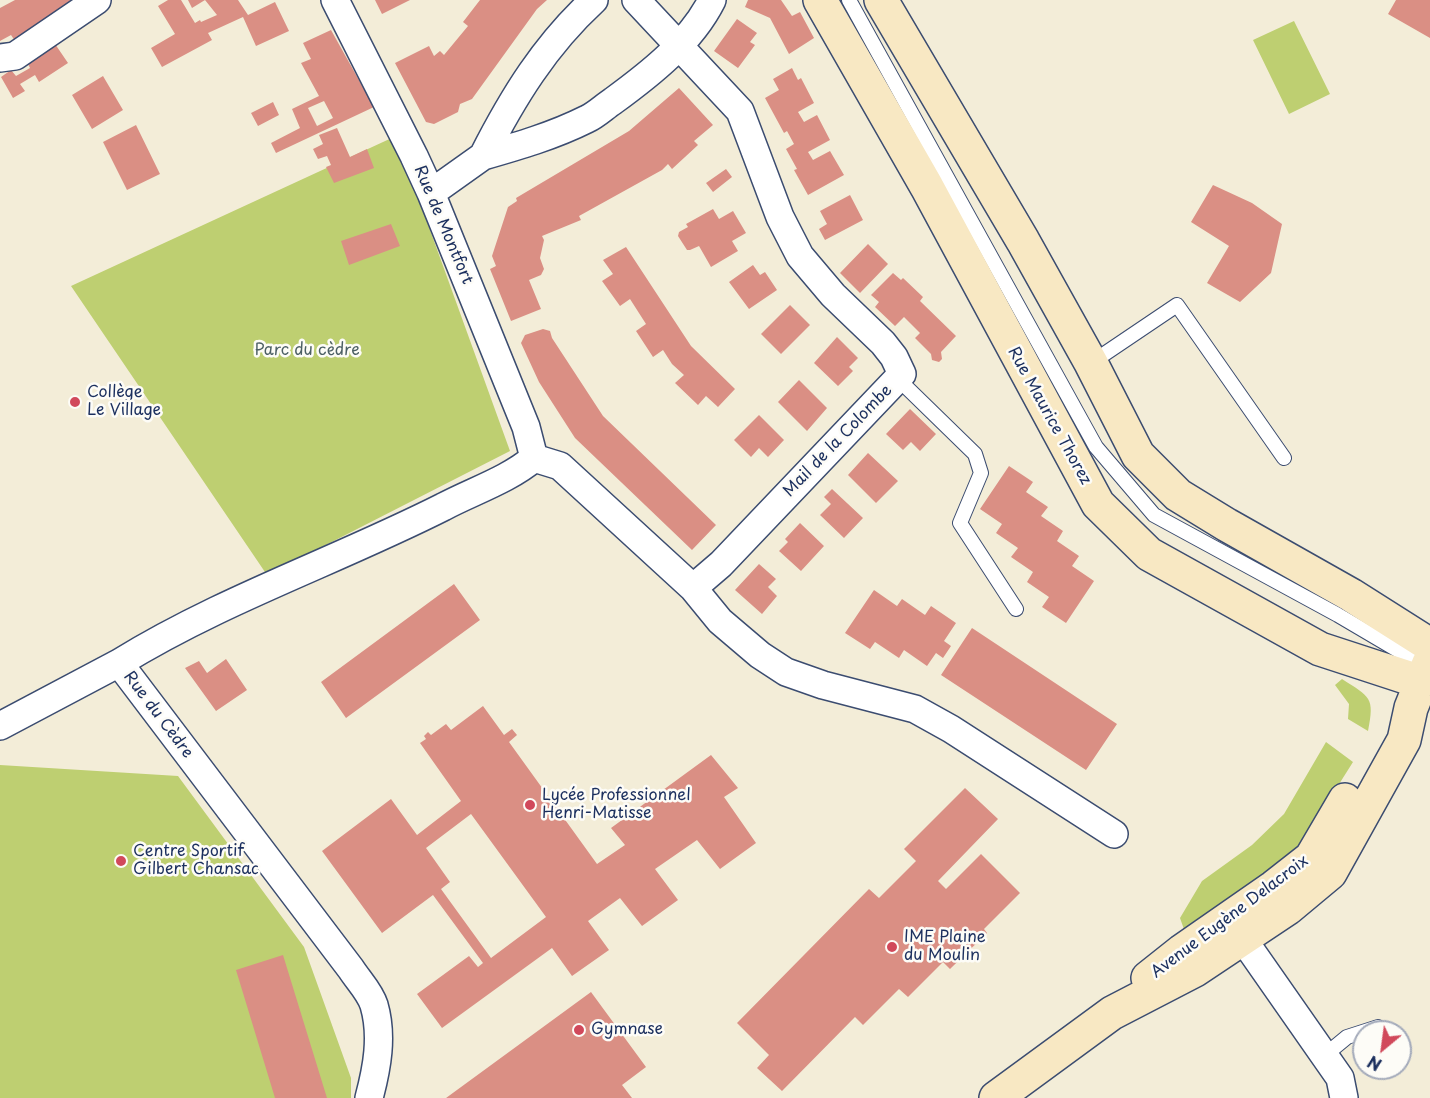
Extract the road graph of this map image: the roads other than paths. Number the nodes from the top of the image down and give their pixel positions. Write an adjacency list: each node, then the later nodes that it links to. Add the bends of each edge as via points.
1 (97, 0): 10 (street, via 15,56)
2 (335, 0): 12 (street, Rue de Montfort)
3 (594, 0): 11 (street, via 551,44 510,104)
4 (636, 0): 9 (street, Mail de la Colombe)
5 (711, 0): 9 (street, via 692,32)
6 (820, 0): 20 (main road, Rue Maurice Thorez, via 927,187 1098,504 1149,554 1320,649)
7 (849, 0): 20 (lane, via 1096,447 1154,515 1338,615)
8 (881, 0): 13 (main road)
9 (679, 45): 11 (street, via 631,88 588,119 533,142); 14 (street, Mail de la Colombe, via 740,111 780,217 800,256 833,296 888,350 902,374)
10 (0, 58)
11 (483, 156): 12 (street)
12 (431, 193): 15 (street, Rue de Montfort, via 526,427)
13 (1091, 363): 16 (lane, via 1177,305); 20 (main road, via 1138,455 1178,495 1351,595)
14 (897, 378): 17 (street, Mail de la Colombe, via 721,564); 18 (lane, via 975,454 981,473 960,523)
15 (534, 458): 17 (street, via 560,466); 19 (street, Rue du Cèdre, via 519,471 204,616)
16 (1284, 458)
17 (693, 588): 22 (street, via 720,621 786,672 915,709)
18 (1016, 609)
19 (119, 663): 21 (street); 26 (street, Rue du Cèdre, via 374,1003 379,1036)
20 (1426, 674): 23 (main road, Avenue Eugène Delacroix, via 1404,740 1330,873 1288,908)
21 (0, 726)
22 (1114, 834)
23 (1236, 929): 25 (street); 27 (main road, Avenue Eugène Delacroix, via 1195,970 1112,1013)
24 (1352, 1035): 25 (lane)
25 (1324, 1056): 28 (street, via 1340,1078)
26 (369, 1098)
27 (996, 1098)
28 (1344, 1098)

